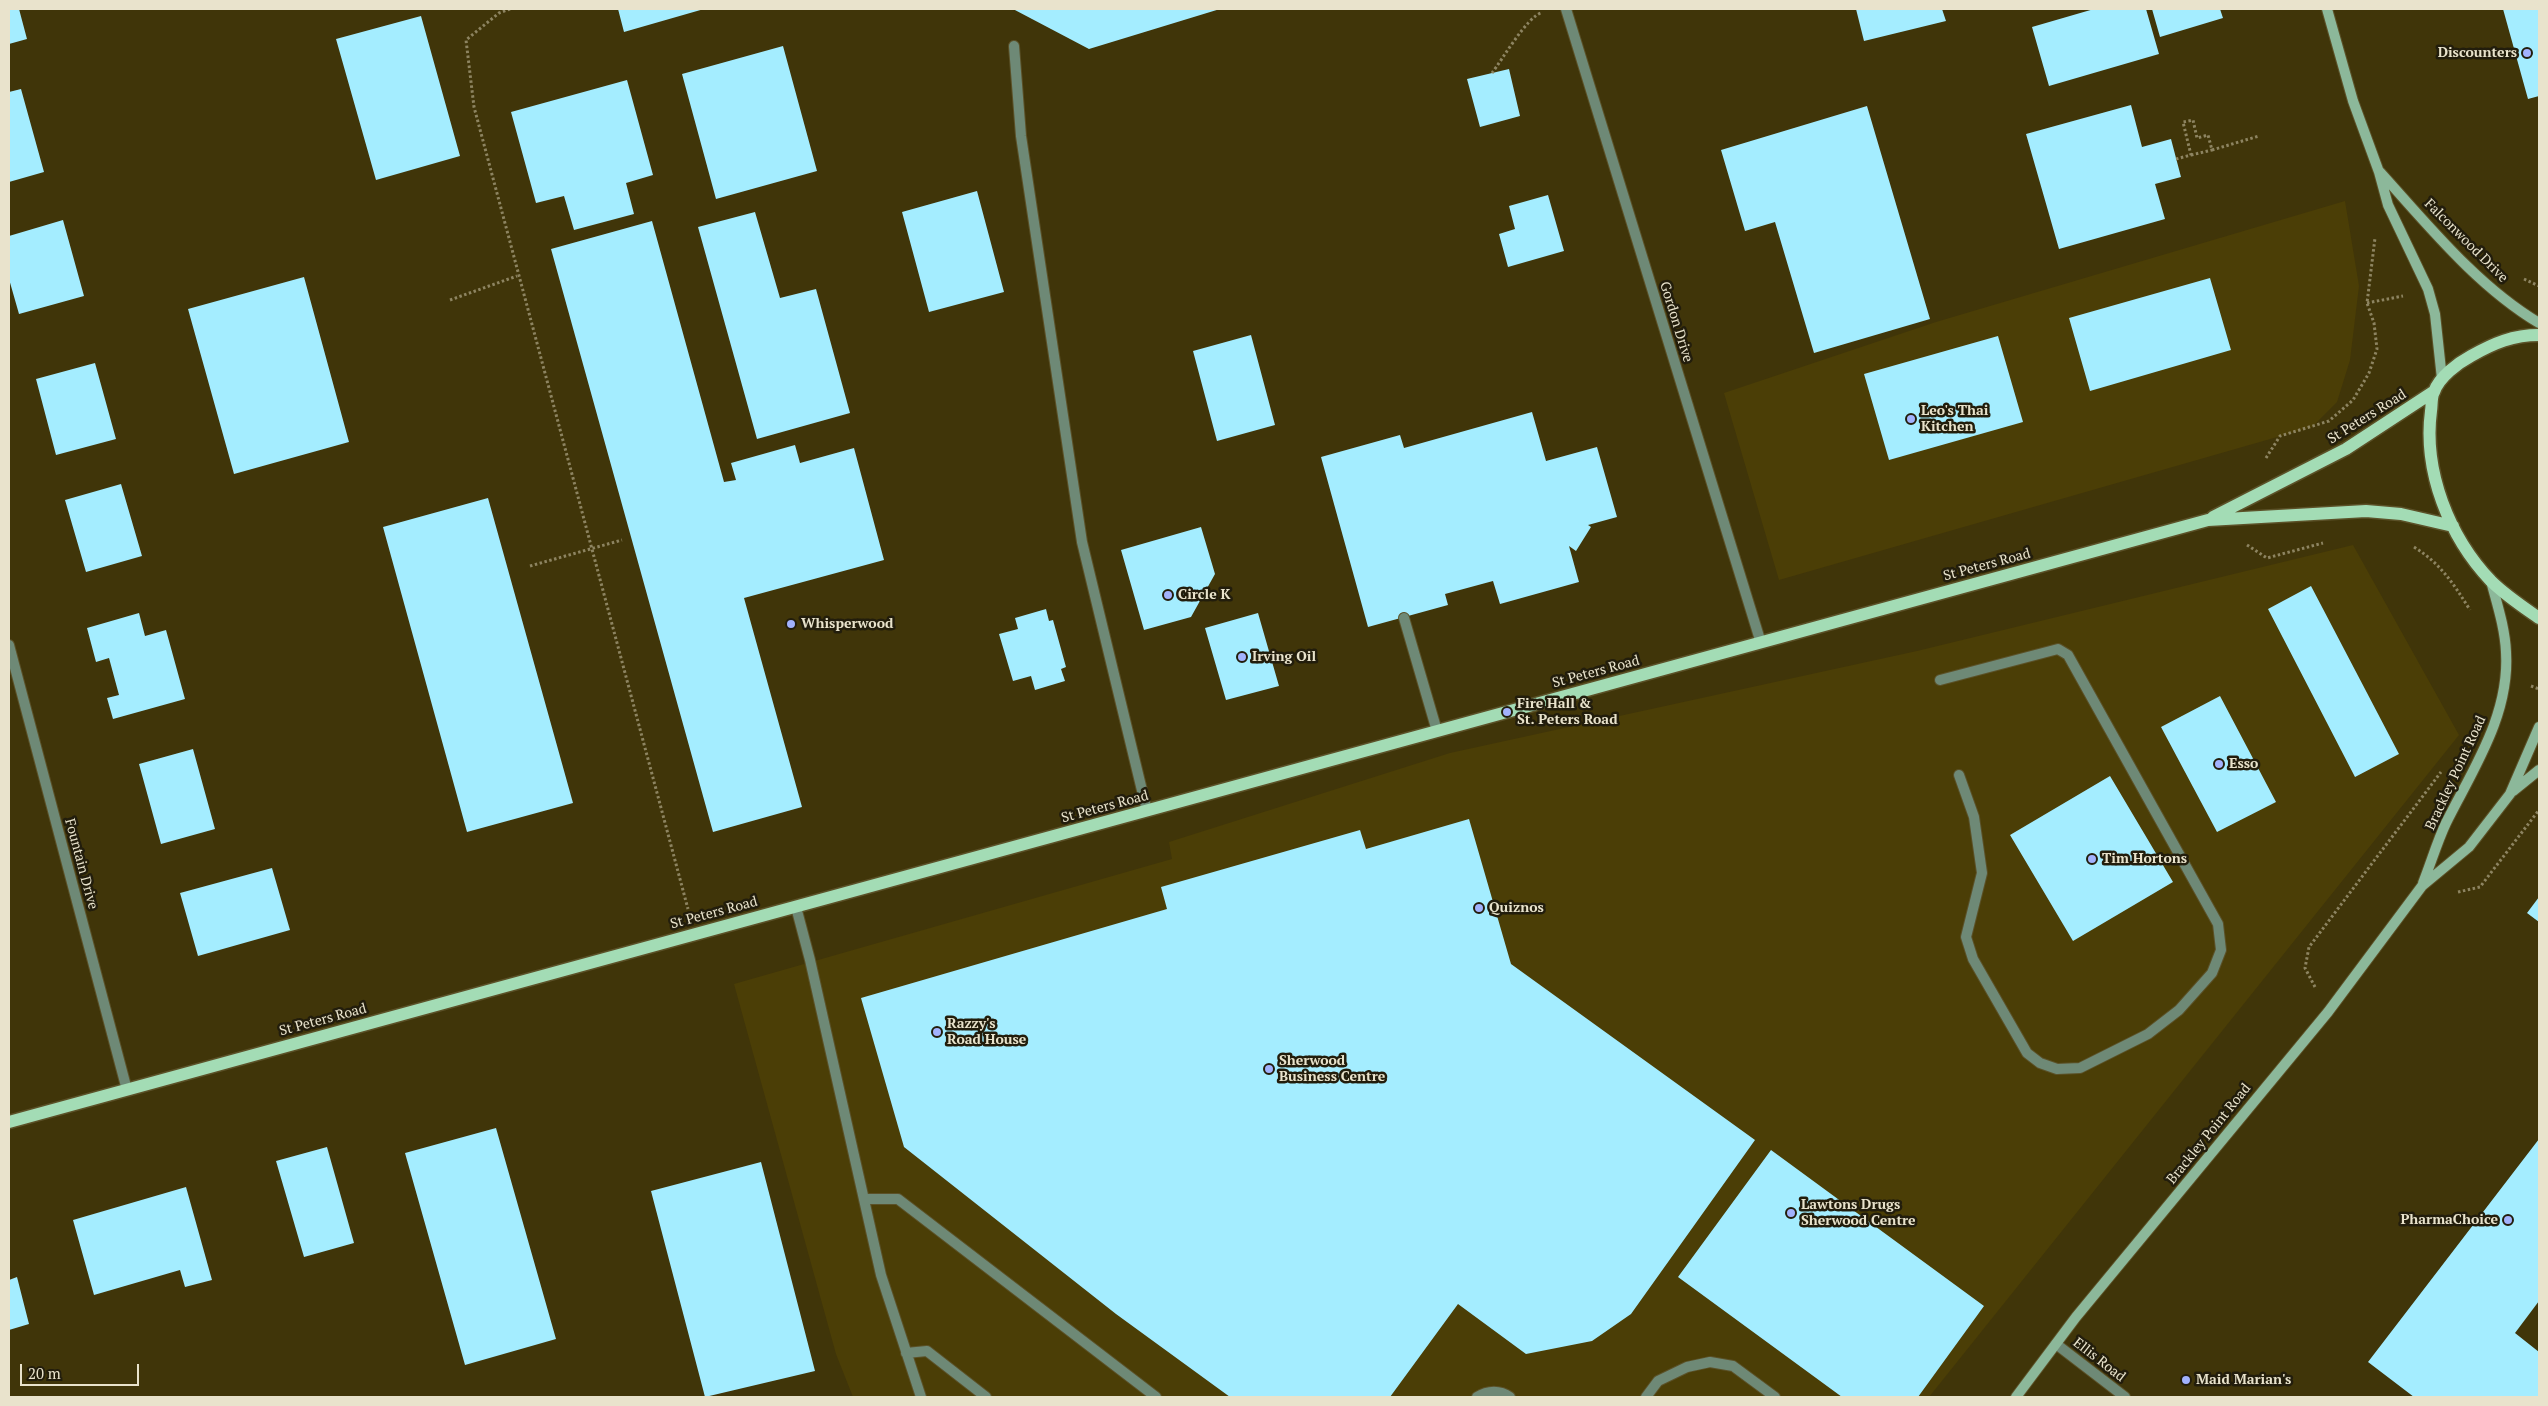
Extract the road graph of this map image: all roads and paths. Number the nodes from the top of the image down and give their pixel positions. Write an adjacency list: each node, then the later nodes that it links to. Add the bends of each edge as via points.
1 (510, 9): 13 (path, via 499,13 466,40 474,107)
2 (1566, 9): 34 (street, Gordon Drive)
3 (2327, 9): 11 (main road, Falconwood Drive, via 2353,102)
4 (1547, 11): 6 (path, via 1536,14)
5 (1014, 46): 43 (street, via 1021,136 1082,542)
6 (1492, 73)
7 (2259, 136): 8 (path)
8 (2212, 150): 9 (path); 9 (path, via 2208,135 2197,138 2193,120 2183,122)
9 (2192, 155): 10 (path)
10 (2176, 159)
11 (2379, 172): 12 (main road, Falconwood Drive); 17 (main road, Falconwood Drive, via 2465,264)
12 (2388, 205): 16 (path, via 2376,230); 19 (main road, Falconwood Drive, via 2428,289 2435,314)
13 (517, 276): 15 (path); 27 (path)
14 (2412, 294): 16 (path)
15 (450, 300)
16 (2368, 303): 21 (path, via 2377,349 2369,373 2353,400 2329,421)
17 (2539, 323)
18 (2539, 335): 19 (main road, via 2520,335 2492,344 2464,360)
19 (2442, 379): 20 (main road)
20 (2433, 392): 22 (main road, St Peters Road, via 2346,449); 23 (main road, via 2428,433 2435,480)
21 (2280, 436)
22 (2208, 520): 23 (main road, St Peters Road, via 2366,511 2401,514); 34 (main road, St Peters Road)
23 (2453, 526): 30 (main road)
24 (622, 540): 27 (path)
25 (2330, 541): 28 (path)
26 (2409, 544): 33 (path, via 2433,559 2451,581)
27 (591, 549): 29 (path); 48 (path)
28 (2267, 558)
29 (530, 566)
30 (2491, 581): 32 (main road); 45 (main road, Brackley Point Road, via 2506,652 2505,682 2497,718 2484,752 2446,824)
31 (1404, 618): 38 (street)
32 (2539, 618)
33 (2473, 619)
34 (1760, 642): 38 (main road, St Peters Road)
35 (9, 645): 50 (street, Fountain Drive)
36 (1940, 680): 41 (street, via 2058,649 2068,655 2218,924 2222,950 2212,973 2179,1010 2148,1034 2080,1068 2057,1069 2040,1063 2027,1053 1973,959 1966,937 1982,873 1974,817)
37 (2539, 726): 42 (main road, Brackley Point Road)
38 (1437, 731): 43 (main road, St Peters Road)
39 (2447, 764): 49 (path, via 2309,947 2305,968)
40 (2539, 770): 42 (main road)
41 (1960, 775)
42 (2510, 794): 45 (main road, Brackley Point Road, via 2469,847)
43 (1147, 810): 47 (main road, St Peters Road)
44 (2539, 810): 46 (path)
45 (2422, 886): 49 (main road, Brackley Point Road)
46 (2480, 887)
47 (796, 906): 48 (main road, St Peters Road); 52 (street)
48 (695, 934): 50 (main road, St Peters Road)
49 (2328, 1012): 53 (main road, Brackley Point Road)
50 (127, 1090): 51 (main road, St Peters Road)
51 (9, 1122)
52 (864, 1199): 54 (street, via 881,1275); 57 (street, via 898,1199)
53 (2056, 1344): 62 (main road, Brackley Point Road); 63 (street, Ellis Road)
54 (906, 1353): 55 (street); 56 (street, via 927,1351)
55 (921, 1397)
56 (986, 1397)
57 (1156, 1397)
58 (1478, 1397): 59 (street, via 1485,1392 1504,1393)
59 (1510, 1397)
60 (1646, 1397): 61 (street, via 1658,1381 1687,1367 1710,1362 1733,1366)
61 (1775, 1397)
62 (2016, 1397)
63 (2125, 1397)

